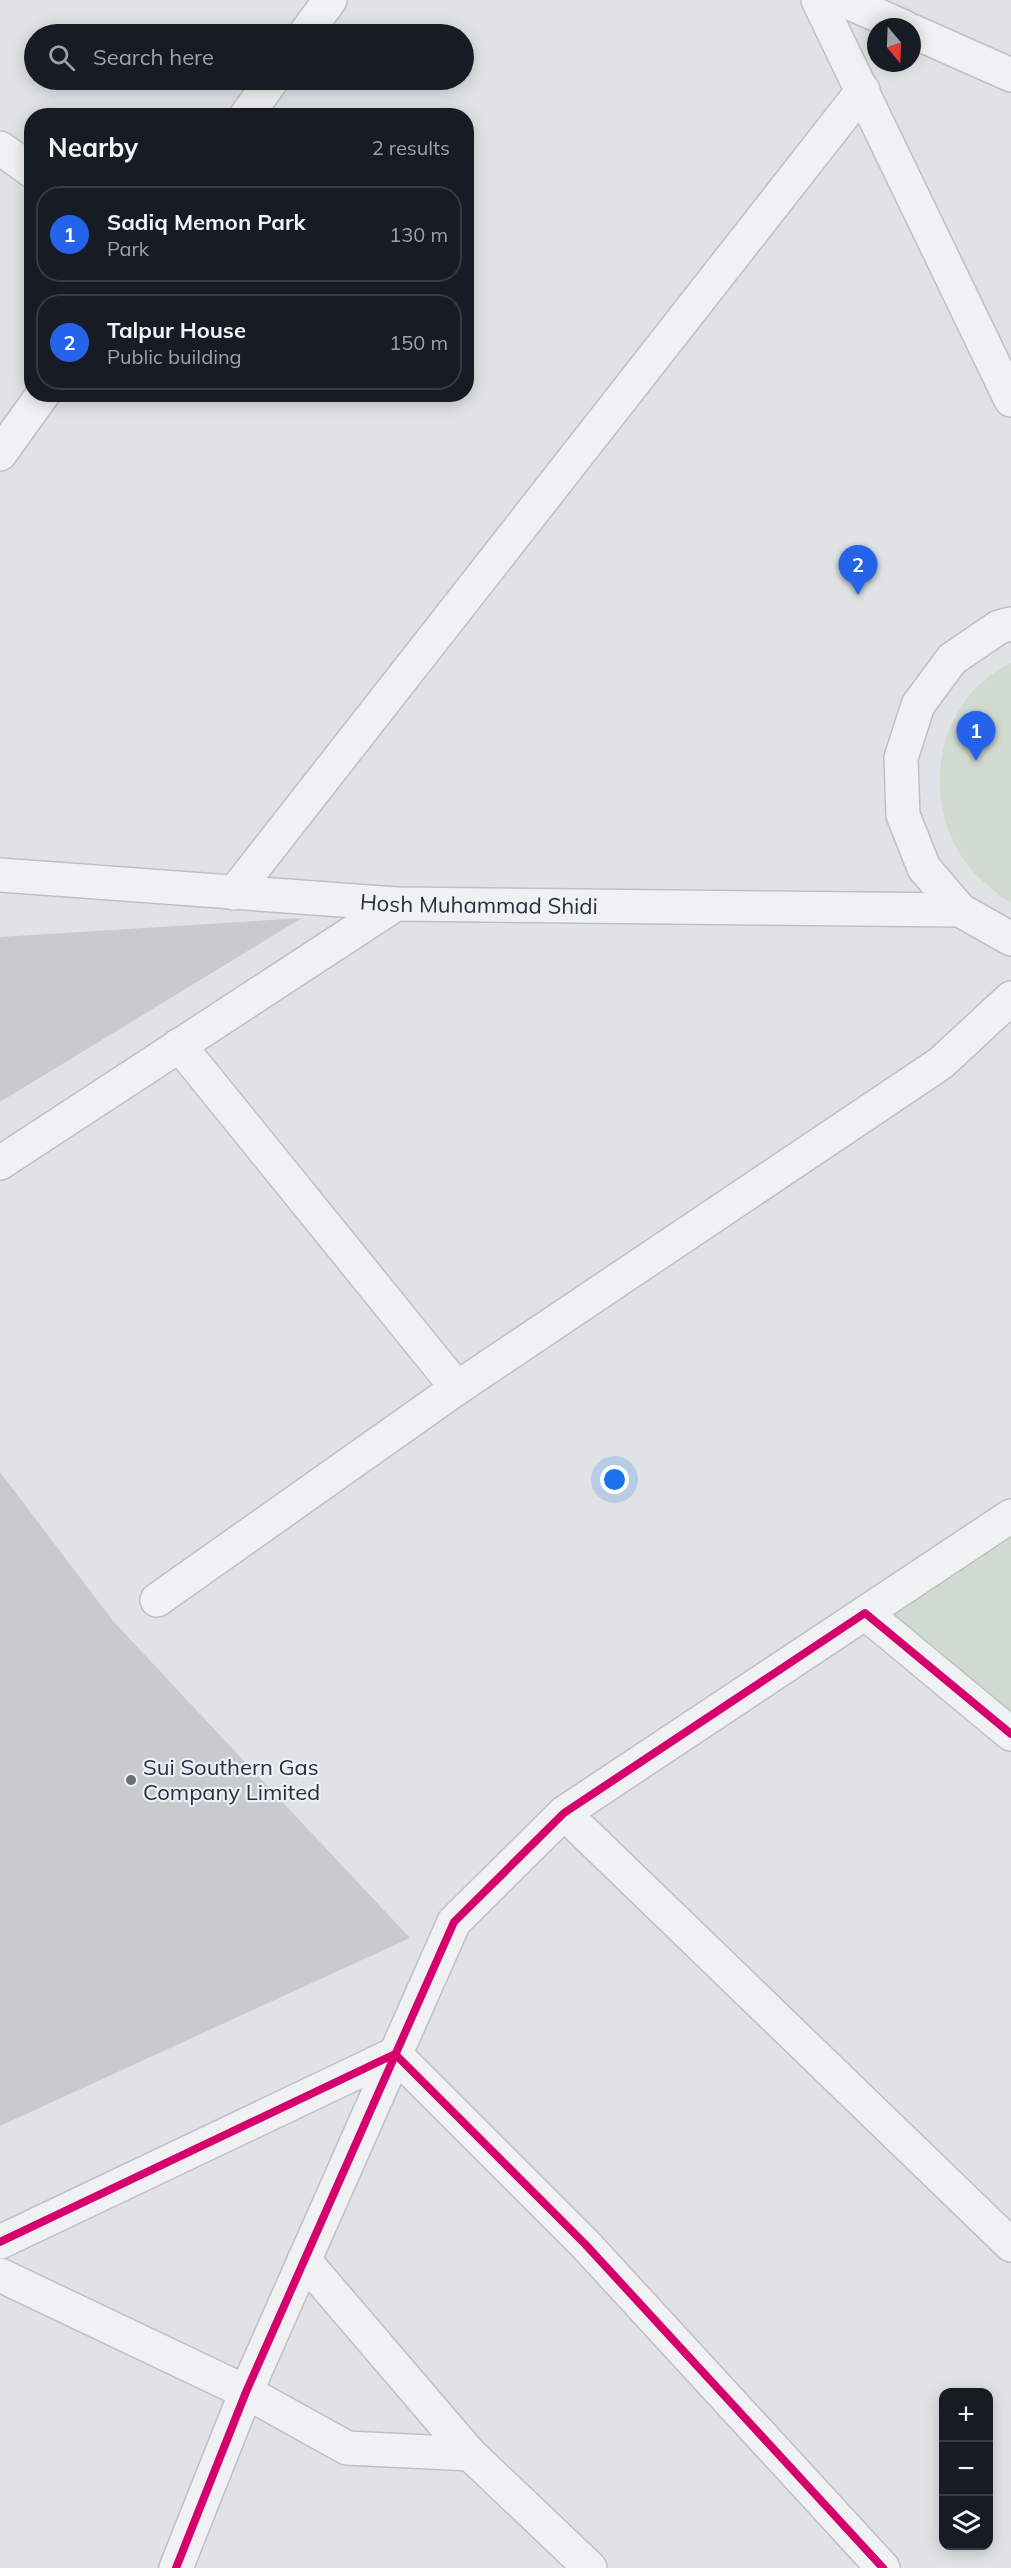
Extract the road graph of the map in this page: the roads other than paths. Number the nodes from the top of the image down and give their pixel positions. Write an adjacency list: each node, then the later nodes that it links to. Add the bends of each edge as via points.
1 (330, 0): 5 (street)
2 (818, 0): 9 (street)
3 (843, 0): 4 (street)
4 (884, 18)
5 (312, 24)
6 (921, 35): 7 (street)
7 (1011, 75)
8 (265, 90): 10 (street)
9 (863, 90): 13 (street); 18 (street)
10 (252, 108)
11 (0, 148): 12 (street)
12 (24, 165)
13 (1011, 400)
14 (37, 402): 15 (street)
15 (0, 454)
16 (1011, 624): 20 (street, via 999,627 952,659 918,705 901,758 903,815 915,847 924,868)
17 (0, 875): 18 (street, Hosh Muhammad Shidi)
18 (234, 893): 19 (street, Hosh Muhammad Shidi)
19 (396, 904): 20 (street, Hosh Muhammad Shidi); 23 (street)
20 (960, 910): 21 (street)
21 (1011, 939)
22 (1011, 998): 25 (street, via 941,1064)
23 (179, 1045): 24 (street); 25 (street)
24 (0, 1163)
25 (457, 1388): 27 (street)
26 (1011, 1516): 28 (street)
27 (157, 1600)
28 (865, 1613): 29 (street); 30 (street)
29 (1011, 1734)
30 (564, 1813): 31 (street, via 454,1922); 33 (street)
31 (394, 2054): 32 (street); 34 (street); 40 (street, via 585,2244)
32 (0, 2242)
33 (1011, 2245)
34 (304, 2260): 36 (street); 37 (street)
35 (0, 2275): 36 (street)
36 (246, 2392): 37 (street, via 347,2448); 38 (street)
37 (470, 2454): 39 (street)
38 (176, 2568)
39 (590, 2568)
40 (883, 2568)

